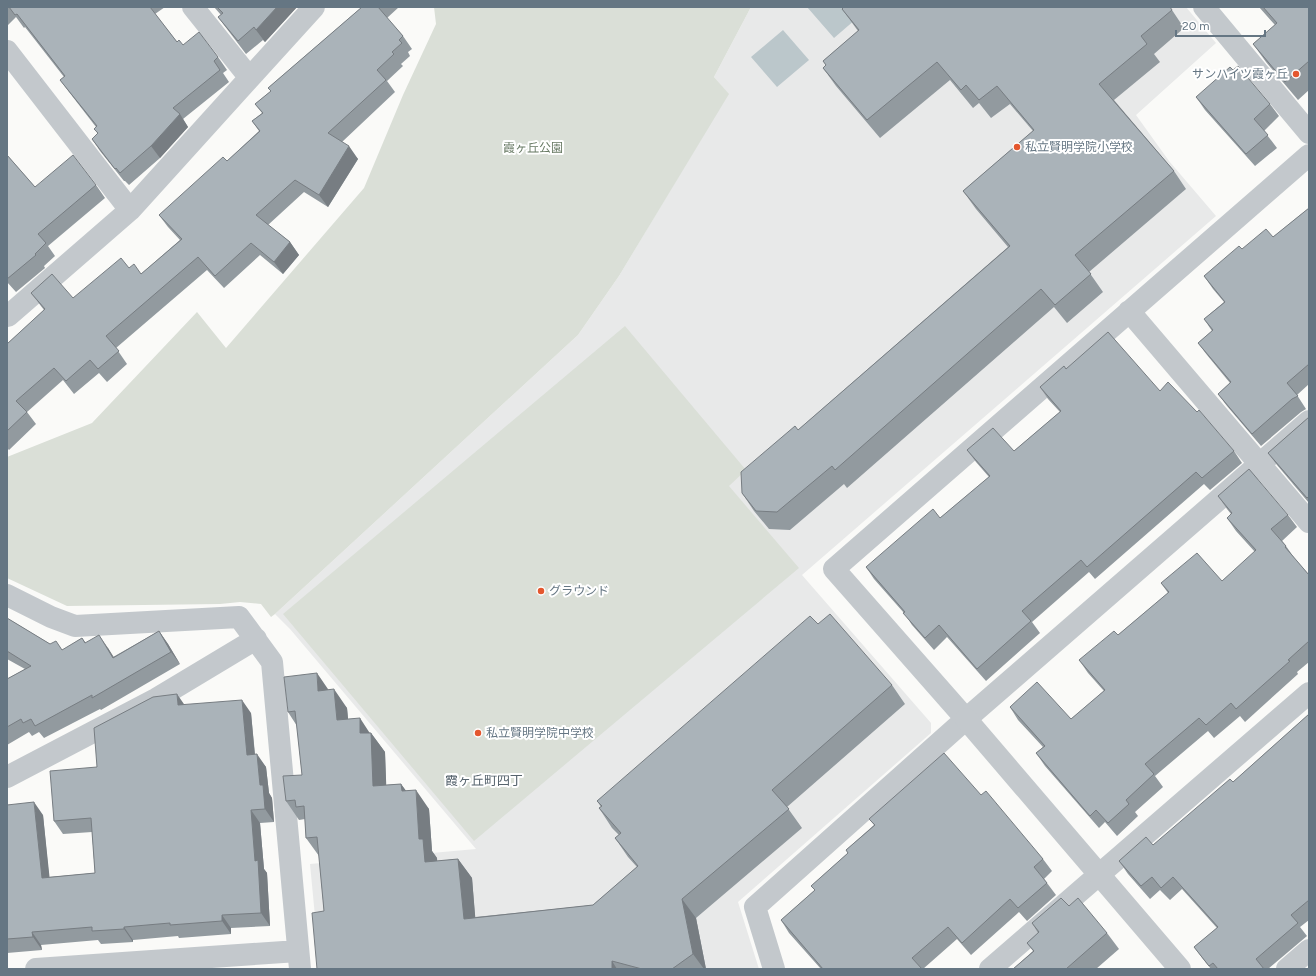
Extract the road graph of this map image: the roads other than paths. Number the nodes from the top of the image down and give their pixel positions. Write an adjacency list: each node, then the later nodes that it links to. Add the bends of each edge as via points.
1 (193, 7): 5 (street)
2 (314, 7): 5 (street)
3 (1204, 7): 6 (street)
4 (7, 51): 8 (street)
5 (249, 77): 8 (street)
6 (1309, 133)
7 (1309, 155): 9 (street)
8 (130, 210): 10 (street)
9 (1129, 311): 12 (street); 17 (street, via 834,569)
10 (7, 315)
11 (1309, 421): 12 (street)
12 (1260, 464): 13 (street); 17 (street)
13 (1309, 522)
14 (7, 595): 15 (street, via 51,618 75,626 239,617)
15 (256, 639): 18 (street, via 156,699); 21 (street, via 272,662)
16 (1309, 694): 19 (street)
17 (966, 719): 19 (street); 23 (street, via 755,907)
18 (7, 777)
19 (1099, 874): 24 (street); 25 (street)
20 (1309, 950): 26 (street)
21 (299, 960): 22 (street)
22 (36, 969)
23 (774, 969)
24 (990, 969)
25 (1180, 969)
26 (1287, 969)

